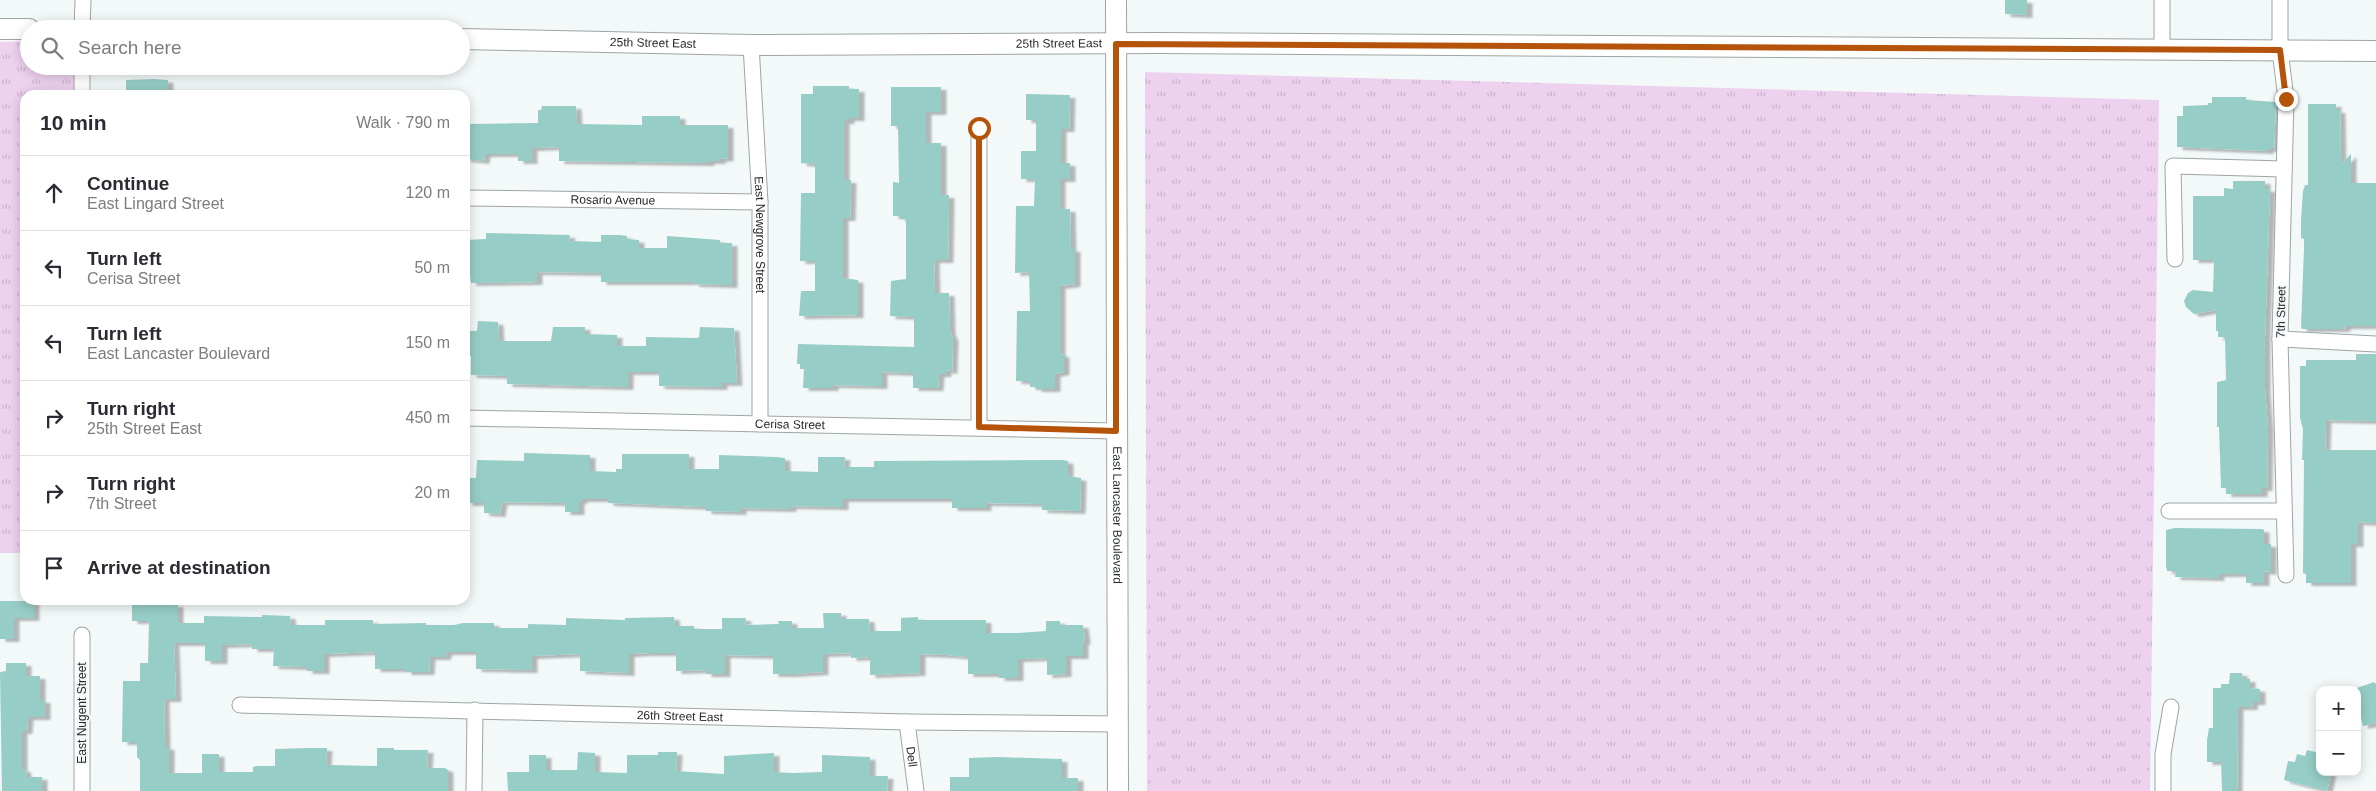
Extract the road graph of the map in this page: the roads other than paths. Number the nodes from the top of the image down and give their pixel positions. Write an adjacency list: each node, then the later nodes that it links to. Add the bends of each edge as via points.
1 (82, 0): 5 (street)
2 (1116, 0): 9 (street, East Lancaster Boulevard)
3 (2162, 0): 11 (street)
4 (2280, 0): 12 (street, 7th Street)
5 (82, 20)
6 (0, 29): 7 (street)
7 (20, 30)
8 (470, 39): 10 (street, 25th Street East)
9 (1116, 44): 10 (street, 25th Street East); 11 (street, 25th Street East); 26 (street, East Lancaster Boulevard)
10 (751, 45): 19 (street, East Newgrove Street)
11 (2162, 50): 12 (street, 25th Street East)
12 (2280, 50): 13 (street, 25th Street East); 17 (street, 7th Street, via 2286,99)
13 (2376, 51)
14 (82, 75): 15 (street)
15 (82, 90)
16 (979, 128): 25 (street)
17 (2284, 169): 20 (street, via 2173,166); 21 (street, 7th Street)
18 (470, 198): 19 (street, Rosario Avenue)
19 (760, 202): 24 (street, East Newgrove Street)
20 (2175, 258)
21 (2280, 339): 22 (street); 28 (street, 7th Street)
22 (2376, 344)
23 (470, 418): 24 (street, Cerisa Street)
24 (760, 424): 25 (street, Cerisa Street)
25 (979, 427): 26 (street, Cerisa Street)
26 (1116, 431): 35 (street, East Lancaster Boulevard)
27 (2169, 511): 28 (street)
28 (2283, 511): 29 (street, 7th Street)
29 (2286, 575)
30 (82, 635): 36 (street, East Nugent Street)
31 (240, 705): 33 (street, 26th Street East)
32 (2171, 707): 40 (street, via 2164,754)
33 (475, 710): 34 (street, 26th Street East); 37 (street)
34 (907, 722): 35 (street, 26th Street East); 38 (street, Dell)
35 (1119, 724): 39 (street, East Lancaster Boulevard)
36 (82, 791)
37 (474, 791)
38 (916, 791)
39 (1118, 791)
40 (2163, 791)

